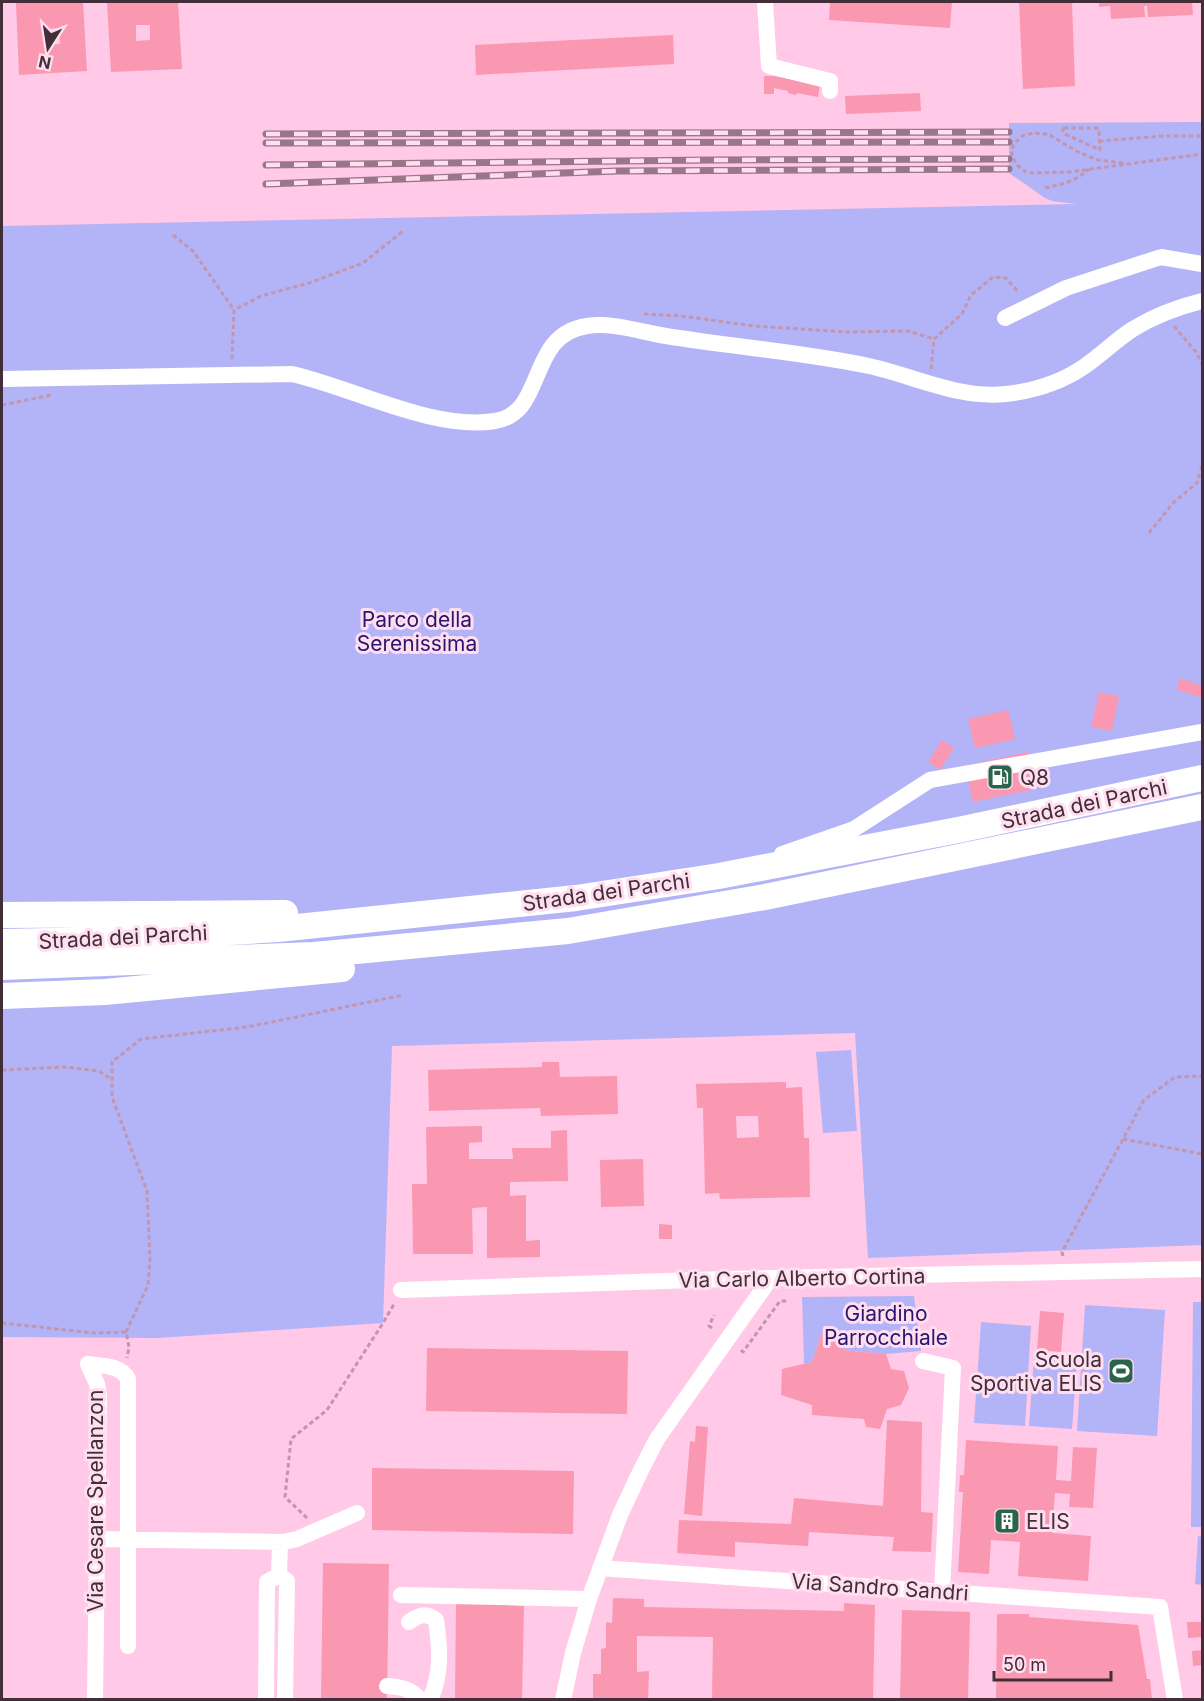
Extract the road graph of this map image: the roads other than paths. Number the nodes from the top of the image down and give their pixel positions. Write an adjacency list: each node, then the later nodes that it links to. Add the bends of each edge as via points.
1 (765, 2): 2 (street, via 769,66 830,81)
2 (830, 91)
3 (1203, 264): 5 (street, via 1161,257 1066,288)
4 (1203, 301): 6 (street, via 1163,313 1056,381 1004,394 929,384 870,366 806,354 604,326 586,326 552,344 518,411 499,421 440,419 292,374)
5 (1005, 318)
6 (2, 379)
7 (1203, 732): 10 (street, via 930,780 854,829)
8 (1203, 778): 10 (highway, Strada dei Parchi, via 963,830)
9 (1203, 807): 13 (highway, Strada dei Parchi, via 765,897)
10 (719, 876): 11 (highway, Strada dei Parchi, via 576,898)
11 (438, 912): 12 (highway); 14 (highway, Strada dei Parchi, via 278,929)
12 (2, 915)
13 (568, 931): 15 (highway, Strada dei Parchi, via 314,955); 16 (highway, via 447,957 326,971 105,992)
14 (2, 942)
15 (2, 967)
16 (2, 996)
17 (1203, 1269): 18 (street, Via Carlo Alberto Cortina)
18 (770, 1279): 19 (street, Via Carlo Alberto Cortina); 25 (street, via 657,1439 620,1515)
19 (401, 1290)
20 (923, 1361): 27 (street, via 953,1368)
21 (357, 1513): 24 (street)
22 (97, 1539): 23 (street); 23 (street, Via Cesare Spellanzon, via 99,1395 88,1364 125,1373 129,1383); 33 (street, Via Cesare Spellanzon)
23 (128, 1539): 24 (street); 31 (street, Via Cesare Spellanzon)
24 (280, 1542): 26 (street)
25 (600, 1568): 27 (street, Via Sandro Sandri); 29 (street)
26 (279, 1575): 34 (street, via 267,1582); 35 (street, via 287,1581)
27 (942, 1592): 39 (street, Via Sandro Sandri, via 1160,1607)
28 (401, 1595): 29 (street)
29 (589, 1599): 38 (street)
30 (409, 1622): 37 (street, via 417,1616 429,1615 436,1620 440,1663)
31 (128, 1646)
32 (387, 1686): 36 (street, via 400,1686)
33 (95, 1700)
34 (266, 1700)
35 (285, 1700)
36 (420, 1700)
37 (430, 1700)
38 (563, 1700)
39 (1175, 1700)

